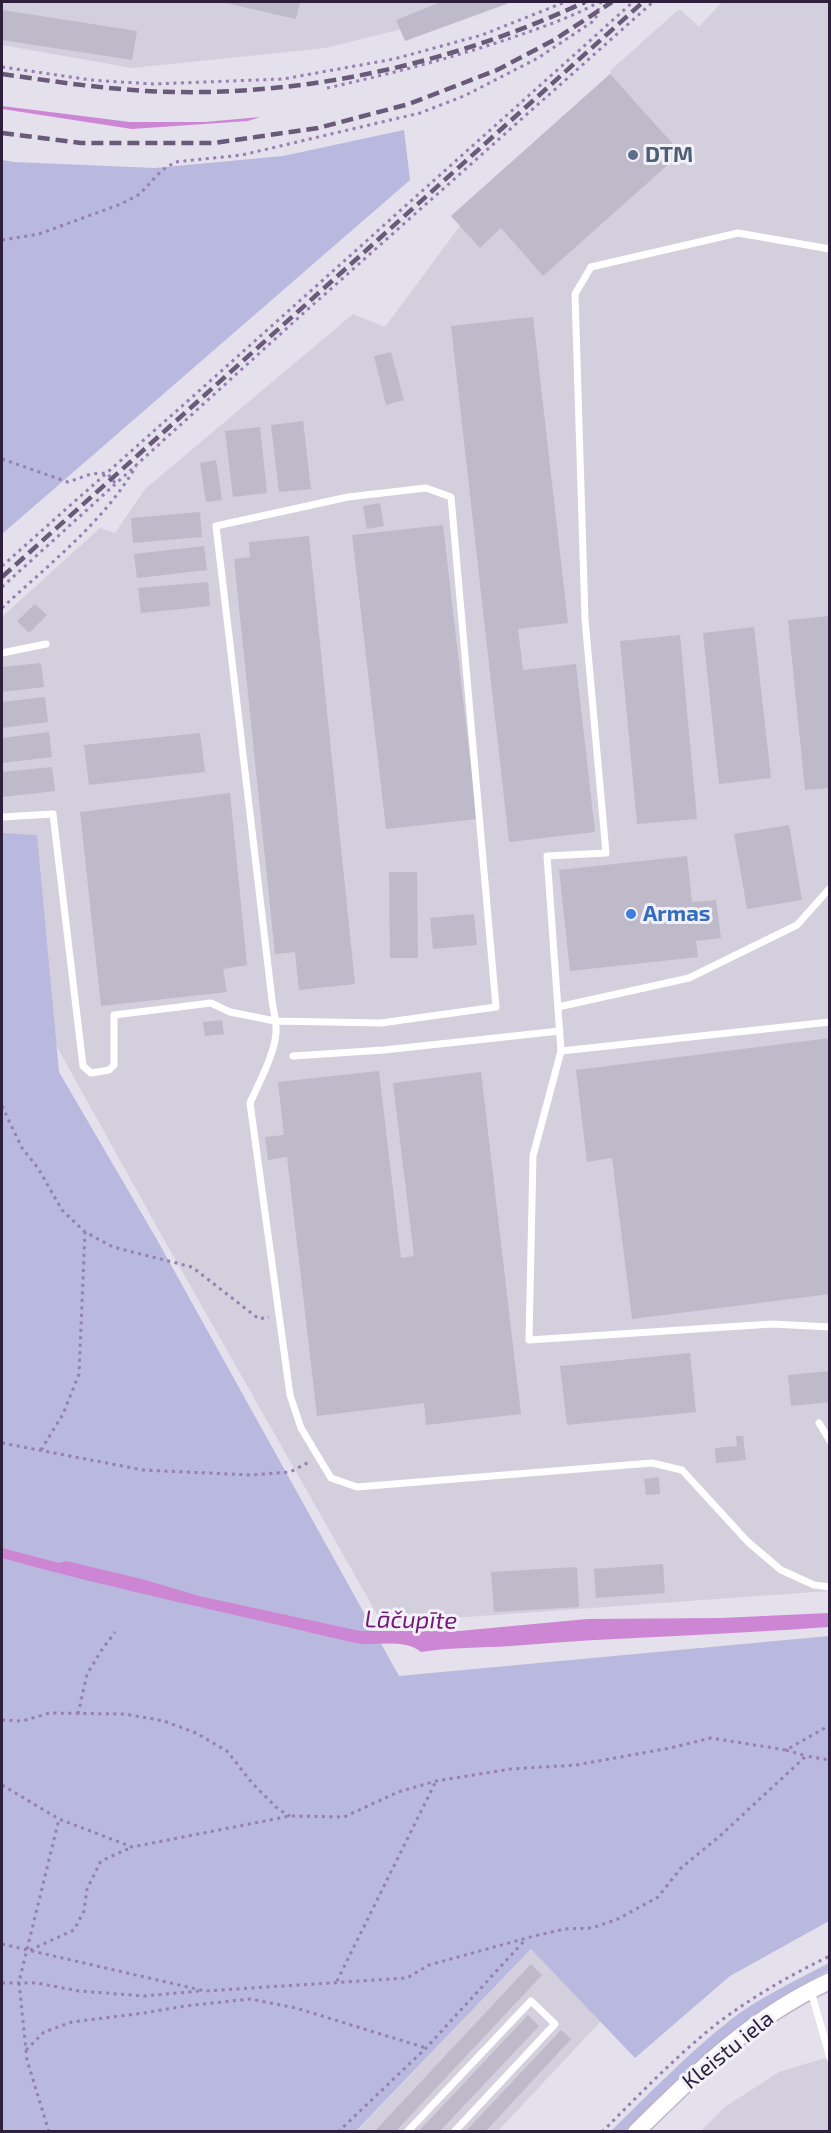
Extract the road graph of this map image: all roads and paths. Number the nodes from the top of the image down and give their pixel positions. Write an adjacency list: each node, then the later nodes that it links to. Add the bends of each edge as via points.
1 (565, 2): 5 (path, via 482,35 394,59 283,79 153,84)
2 (600, 2): 6 (path, via 420,67); 7 (path, via 595,20 538,58 464,96 431,109 288,146 175,162 140,194 121,204 39,234)
3 (633, 2): 11 (path)
4 (653, 2): 10 (path)
5 (2, 67)
6 (327, 88)
7 (2, 240)
8 (830, 249): 20 (lane, via 738,233 591,267 575,294 585,619 606,853 547,855)
9 (2, 459): 11 (path, via 68,482)
10 (138, 462): 12 (path); 15 (path, via 123,489)
11 (107, 473): 12 (path); 13 (path)
12 (115, 483): 14 (path)
13 (2, 566)
14 (2, 587)
15 (2, 608)
16 (46, 644): 17 (lane)
17 (2, 653)
18 (2, 817): 21 (lane, via 53,814 82,1066 91,1073 109,1070 114,1065 114,1015 211,1003)
19 (830, 888): 20 (lane, via 797,925 689,978)
20 (558, 1007): 23 (lane)
21 (275, 1021): 21 (lane, via 216,526 329,500 426,488 451,497 496,1007 381,1023); 28 (lane, via 276,1033 266,1066 250,1103)
22 (830, 1022): 24 (lane)
23 (560, 1031): 24 (lane); 25 (lane)
24 (561, 1051): 29 (lane, via 533,1156 529,1340 772,1324)
25 (293, 1056)
26 (2, 1106): 27 (path, via 22,1148 62,1210)
27 (85, 1232): 28 (path, via 113,1247 192,1267 259,1319); 33 (path, via 79,1374 63,1414)
28 (279, 1314): 34 (lane, via 290,1395)
29 (830, 1327)
30 (819, 1423): 31 (lane)
31 (830, 1441)
32 (2, 1443): 33 (path)
33 (41, 1450): 34 (path, via 143,1470 252,1476 290,1472)
34 (318, 1457): 35 (lane, via 331,1478 357,1487 652,1463 682,1470 748,1542 781,1570 814,1585)
35 (830, 1587)
36 (115, 1632): 37 (path, via 87,1674)
37 (78, 1714): 38 (path, via 50,1713 22,1721); 45 (path, via 125,1714 196,1732 227,1751 252,1783)
38 (2, 1720)
39 (830, 1725): 40 (path)
40 (786, 1750): 41 (path); 43 (path, via 711,1738 576,1765 512,1769)
41 (806, 1756): 42 (path); 48 (path, via 681,1868 658,1897 618,1919 591,1928 565,1929)
42 (830, 1760)
43 (436, 1781): 45 (path, via 398,1792 344,1817); 52 (path)
44 (2, 1785): 46 (path)
45 (290, 1816): 47 (path)
46 (59, 1819): 47 (path); 50 (path)
47 (132, 1847): 50 (path, via 101,1861 74,1930)
48 (526, 1940): 52 (path, via 429,1965 407,1978); 58 (path)
49 (2, 1944): 50 (path)
50 (28, 1951): 55 (path); 57 (path)
51 (830, 1956): 65 (path, via 764,1991 717,2024)
52 (337, 1981): 57 (path)
53 (830, 1981): 56 (main road, Kleistu iela)
54 (2, 1983): 55 (path)
55 (19, 1983): 57 (path, via 144,1995); 59 (path)
56 (810, 1990): 60 (lane); 66 (main road, Kleistu iela, via 772,2012 712,2058)
57 (205, 1991)
58 (426, 2048): 59 (path, via 296,2008 250,1999 72,2022 44,2032); 62 (path)
59 (26, 2050): 61 (path)
60 (830, 2058)
61 (49, 2132)
62 (338, 2132)
63 (407, 2132): 64 (lane, via 531,2001 555,2024)
64 (454, 2132)
65 (602, 2132)
66 (636, 2132)

